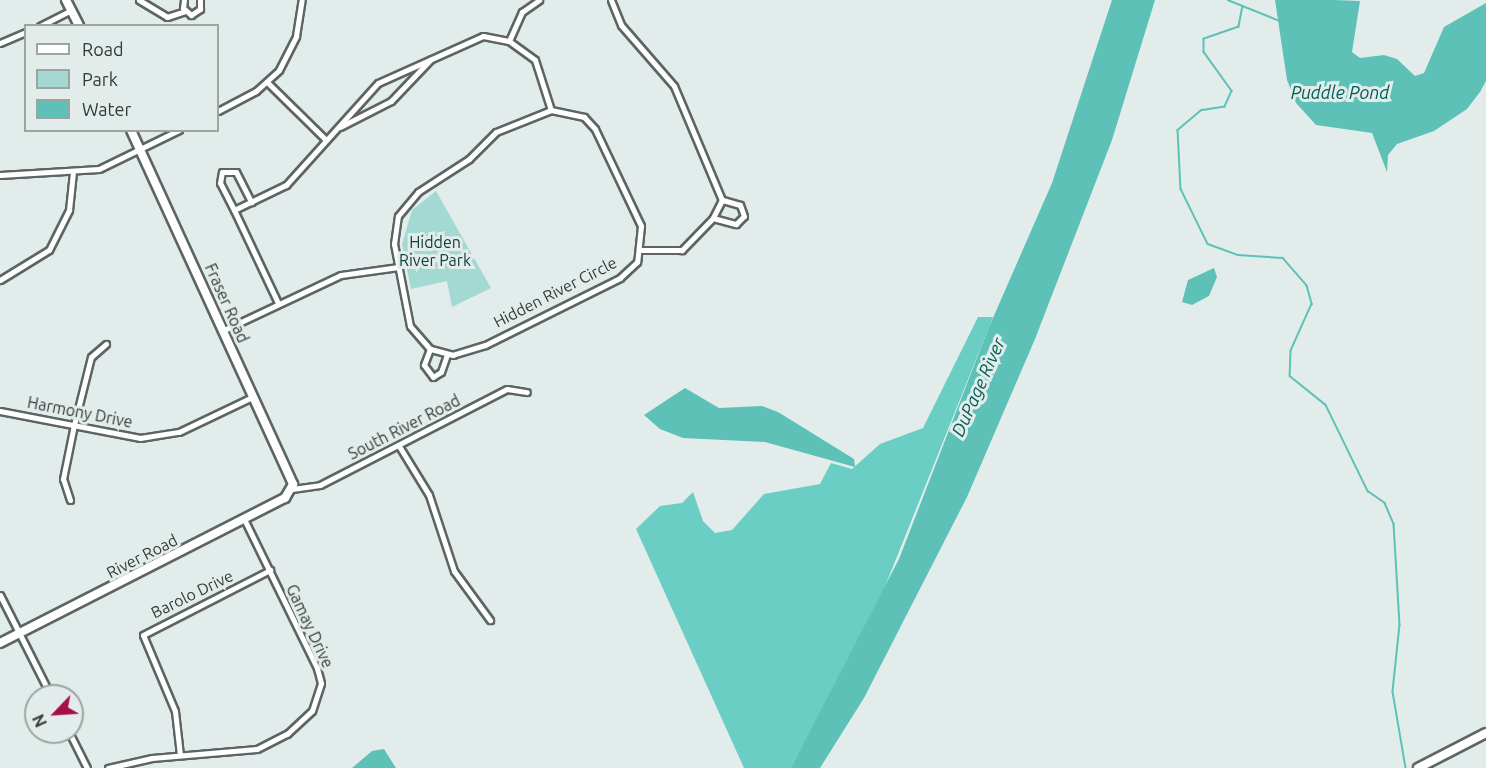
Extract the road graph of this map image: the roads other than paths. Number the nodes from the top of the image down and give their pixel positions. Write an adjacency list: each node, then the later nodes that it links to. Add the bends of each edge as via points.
1 (66, 0): 8 (street)
2 (139, 0): 9 (street, via 167,17)
3 (184, 0): 9 (street)
4 (200, 0): 9 (street, via 198,12)
5 (305, 0): 16 (street, via 290,52)
6 (539, 0): 13 (street, via 522,12)
7 (612, 0): 26 (street, via 621,25 674,86)
8 (71, 10): 10 (street); 11 (street)
9 (184, 12)
10 (44, 24)
11 (78, 24)
12 (24, 34): 14 (street)
13 (509, 40): 15 (street, via 468,39); 18 (street, via 536,60)
14 (0, 43)
15 (434, 57): 19 (street, via 391,101); 19 (street, via 378,83)
16 (268, 83): 17 (street); 22 (street)
17 (219, 110)
18 (551, 110): 30 (street, via 584,117 595,129 641,226); 31 (street, via 502,128 469,159 410,199 395,225)
19 (339, 128): 22 (street)
20 (132, 132): 23 (street, Fraser Road)
21 (175, 132): 23 (street)
22 (326, 140): 27 (street, via 286,185)
23 (140, 149): 24 (street); 34 (street, Fraser Road)
24 (73, 174): 25 (street); 32 (street, via 69,210 49,250)
25 (0, 175)
26 (722, 200): 29 (street); 29 (street, via 740,205 744,216 736,224)
27 (251, 202): 28 (street); 28 (street, via 236,172 227,170 220,183)
28 (234, 210): 33 (street)
29 (713, 218): 30 (street, via 681,250)
30 (642, 250): 37 (street, Hidden River Circle, via 620,278 485,345)
31 (398, 267): 33 (street, via 341,275); 36 (street, via 410,326)
32 (0, 280)
33 (278, 303): 34 (street)
34 (224, 330): 39 (street, Fraser Road)
35 (106, 344): 41 (street, via 91,357)
36 (430, 349): 37 (street); 37 (street, via 424,365 433,377 441,372)
37 (447, 355)
38 (527, 392): 42 (street, South River Road, via 507,389)
39 (254, 396): 41 (street, Harmony Drive, via 160,435 140,438); 43 (street, Fraser Road, via 293,478)
40 (0, 411): 41 (street, Harmony Drive)
41 (74, 425): 44 (street, via 63,479)
42 (399, 446): 43 (street, South River Road, via 320,485); 48 (street, via 429,495 454,571)
43 (292, 489): 45 (street, River Road)
44 (70, 500)
45 (244, 519): 46 (street, Gamay Drive); 49 (street, River Road)
46 (270, 570): 54 (street, Barolo Drive, via 143,635 175,711); 54 (street, Gamay Drive, via 317,668 321,683 312,711 287,734 257,749)
47 (0, 595): 49 (street)
48 (489, 620)
49 (19, 634): 50 (street, River Road); 51 (street)
50 (0, 643)
51 (45, 684)
52 (1486, 733): 57 (street)
53 (75, 744): 55 (street)
54 (180, 755): 56 (street, Gamay Drive)
55 (87, 768)
56 (108, 768)
57 (1418, 768)

